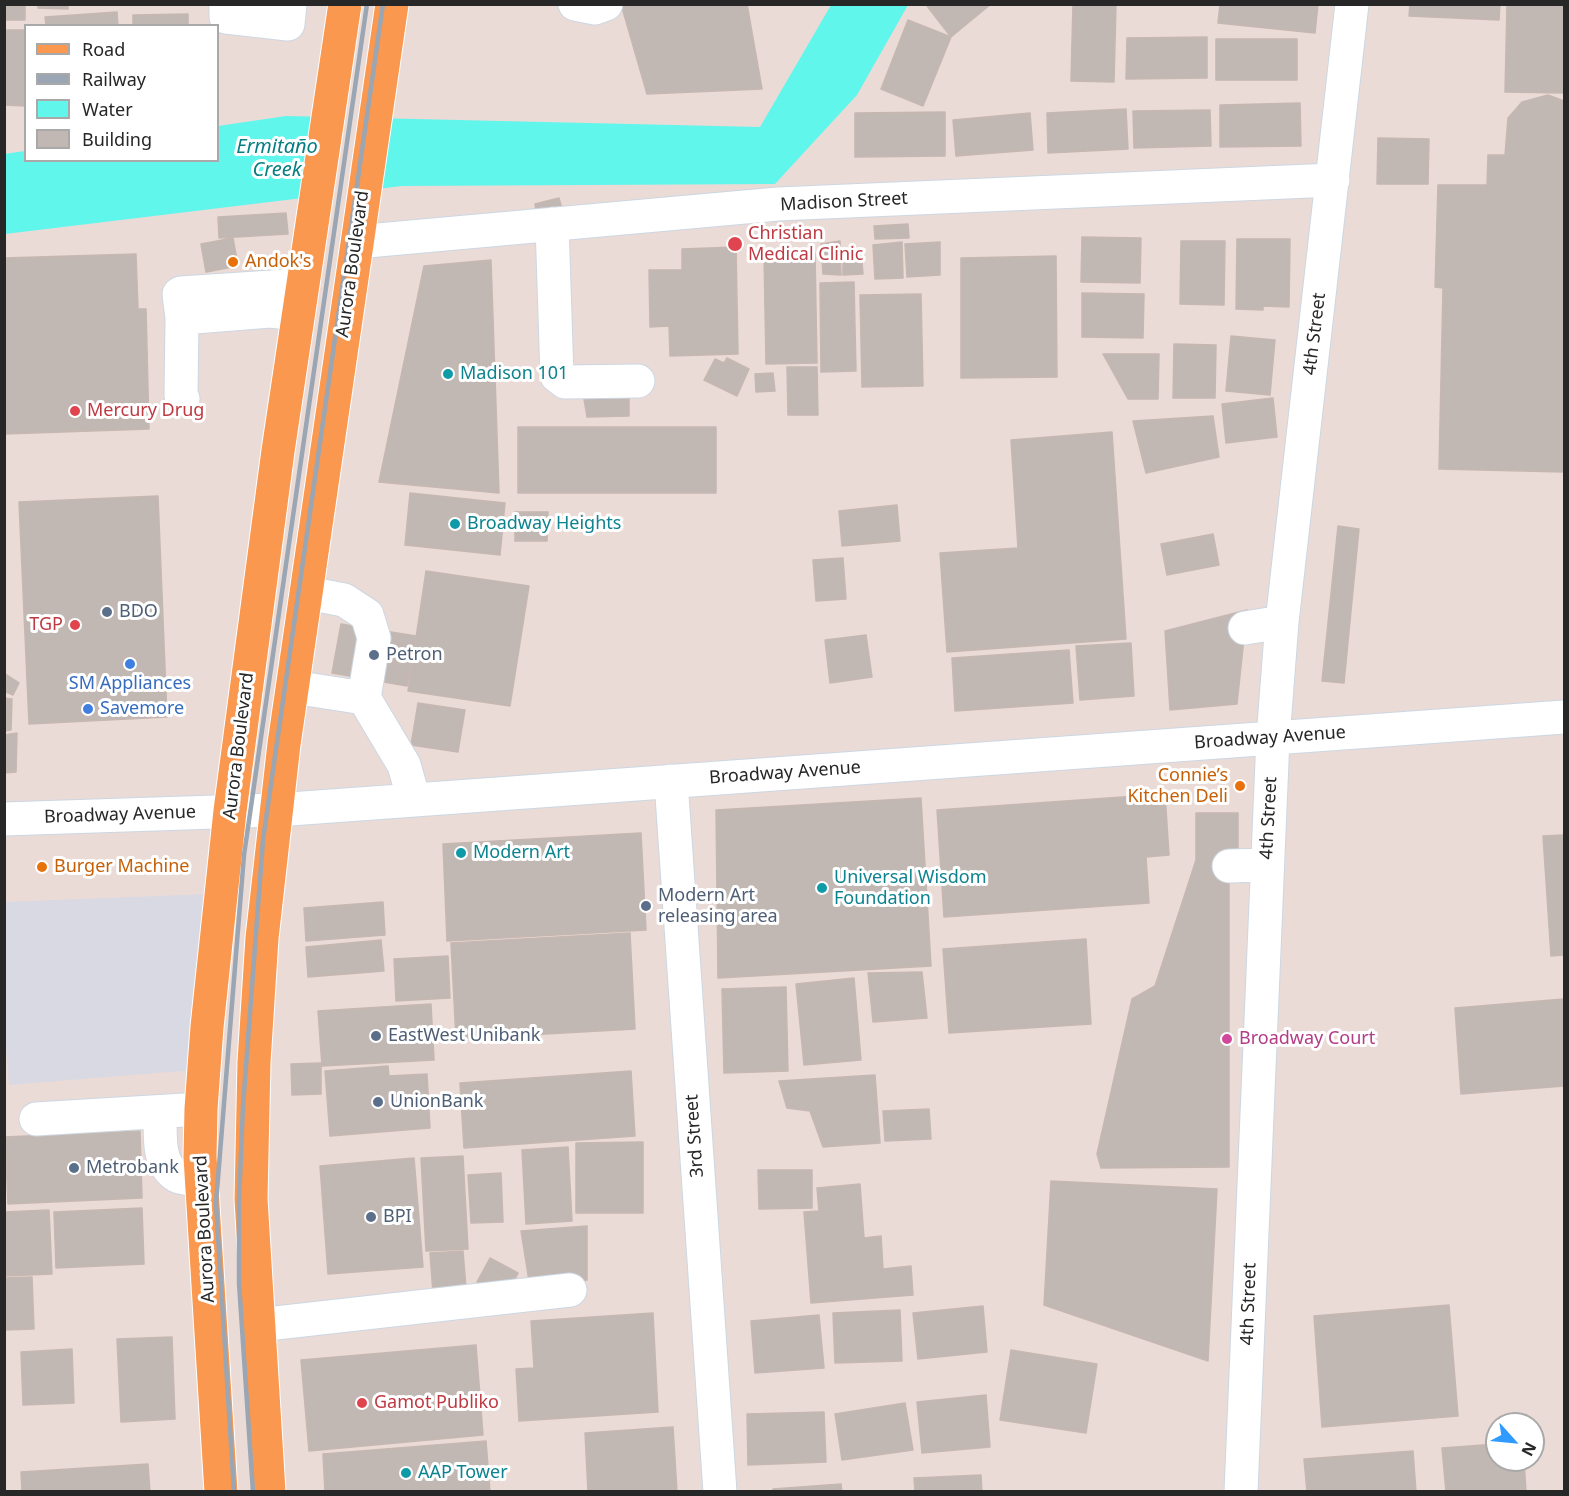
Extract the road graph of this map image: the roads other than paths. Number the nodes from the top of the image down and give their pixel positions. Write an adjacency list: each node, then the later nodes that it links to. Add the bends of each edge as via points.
1 (226, 4): 2 (street, via 226,17 288,24)
2 (290, 4)
3 (345, 4): 11 (main road, Aurora Boulevard)
4 (392, 4): 10 (main road, Aurora Boulevard)
5 (575, 4): 6 (street, via 595,8)
6 (606, 4)
7 (1352, 4): 8 (street, 4th Street)
8 (1333, 180): 9 (street, Madison Street, via 778,204); 15 (street, 4th Street)
9 (552, 224): 10 (street, Madison Street); 12 (street, via 557,376 565,382)
10 (357, 242): 14 (main road, Aurora Boulevard)
11 (300, 299): 13 (street, via 181,292); 24 (main road, Aurora Boulevard)
12 (638, 381)
13 (183, 399)
14 (307, 593): 17 (main road, Aurora Boulevard); 18 (street, via 344,600 367,615 374,638)
15 (1282, 622): 16 (street); 20 (street, 4th Street)
16 (1245, 628)
17 (293, 687): 18 (street); 23 (main road, Aurora Boulevard)
18 (364, 698): 22 (street, via 404,765)
19 (1564, 717): 20 (street, Broadway Avenue)
20 (1273, 738): 21 (street, Broadway Avenue); 26 (street, 4th Street)
21 (671, 781): 22 (street, Broadway Avenue); 36 (street, 3rd Street)
22 (414, 800): 23 (street, Broadway Avenue)
23 (276, 810): 24 (street, Broadway Avenue); 33 (main road, Aurora Boulevard, via 254,1062 251,1199)
24 (230, 811): 25 (street, Broadway Avenue); 28 (main road, Aurora Boulevard)
25 (4, 819)
26 (1267, 865): 27 (street); 37 (street, 4th Street)
27 (1229, 866)
28 (201, 1109): 29 (street); 31 (main road, Aurora Boulevard)
29 (160, 1112): 30 (street); 31 (street, via 165,1165 178,1176)
30 (36, 1119)
31 (201, 1180): 34 (main road, Aurora Boulevard)
32 (570, 1290): 33 (street)
33 (258, 1325): 35 (main road, Aurora Boulevard)
34 (221, 1491)
35 (269, 1491)
36 (720, 1491)
37 (1241, 1491)

